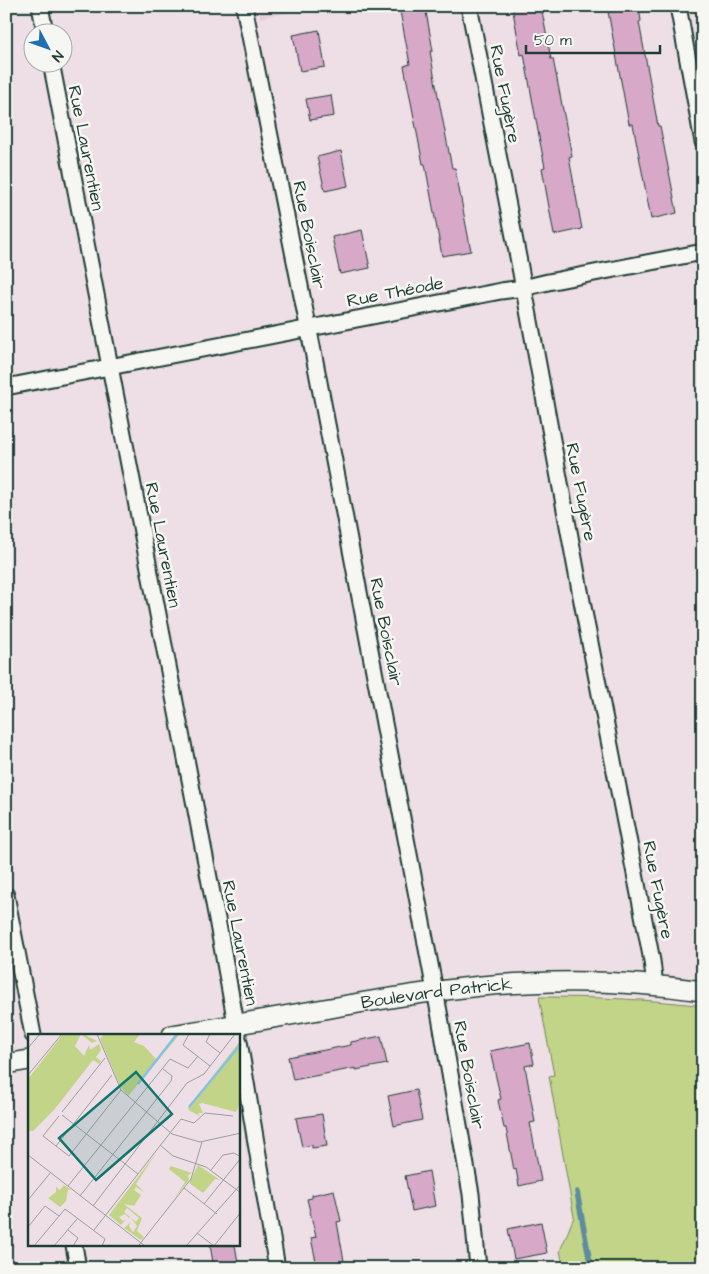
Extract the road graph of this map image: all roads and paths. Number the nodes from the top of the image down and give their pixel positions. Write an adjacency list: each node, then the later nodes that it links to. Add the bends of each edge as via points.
1 (40, 6): 5 (street)
2 (244, 6): 10 (street, Rue Boisclair)
3 (469, 6): 9 (street, Rue Fugère)
4 (678, 6): 7 (street)
5 (43, 22)
6 (53, 72): 11 (street, Rue Laurentien)
7 (703, 142)
8 (703, 252): 9 (street, Rue Théode)
9 (523, 288): 10 (street, Rue Théode); 14 (street, Rue Fugère)
10 (308, 328): 11 (street, Rue Théode); 15 (street, Rue Boisclair)
11 (109, 366): 12 (street, Rue Théode); 18 (street, Rue Laurentien)
12 (6, 387)
13 (6, 895): 17 (street)
14 (655, 986): 15 (street, Boulevard Patrick, via 568,982); 16 (street, Boulevard Patrick)
15 (434, 991): 18 (street, Boulevard Patrick); 25 (street, Rue Boisclair, via 471,1194)
16 (703, 991)
17 (33, 1034)
18 (237, 1034)
19 (240, 1052): 24 (street, Rue Laurentien)
20 (28, 1060): 21 (street)
21 (6, 1064)
22 (74, 1246): 23 (street)
23 (78, 1268)
24 (277, 1268)
25 (478, 1268)

